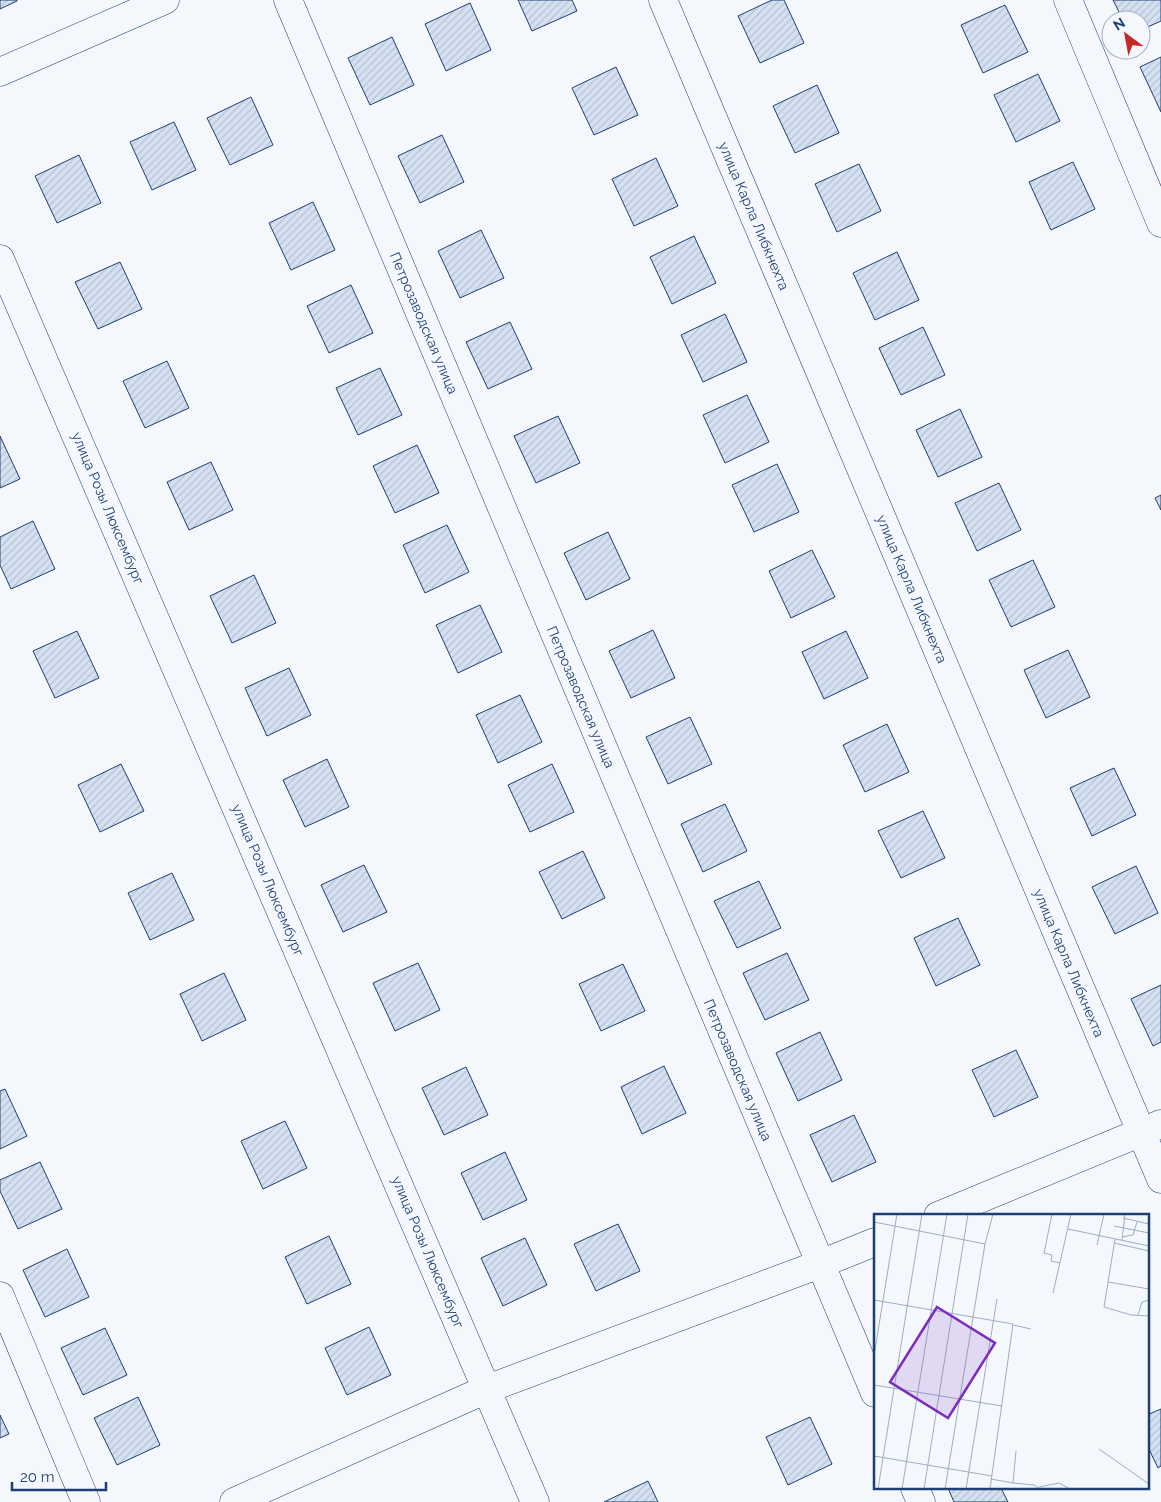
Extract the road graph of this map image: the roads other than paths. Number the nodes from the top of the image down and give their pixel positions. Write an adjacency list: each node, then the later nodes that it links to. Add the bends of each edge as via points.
1 (164, 0): 5 (street)
2 (288, 0): 12 (street, Петрозаводская улица)
3 (663, 0): 8 (street, улица Карла Либкнехта)
4 (1068, 0): 6 (street)
5 (0, 72)
6 (1161, 223)
7 (0, 258): 14 (street, улица Розы Люксембург)
8 (1151, 1128): 9 (street, улица Карла Либкнехта); 10 (street)
9 (1161, 1179)
10 (943, 1214)
11 (874, 1242): 12 (street)
12 (820, 1264): 14 (street); 15 (street, Петрозаводская улица)
13 (0, 1296): 17 (street)
14 (487, 1390): 18 (street); 19 (street, улица Розы Люксембург)
15 (874, 1391)
16 (916, 1490): 20 (street)
17 (86, 1502)
18 (234, 1502)
19 (535, 1502)
20 (921, 1502)

